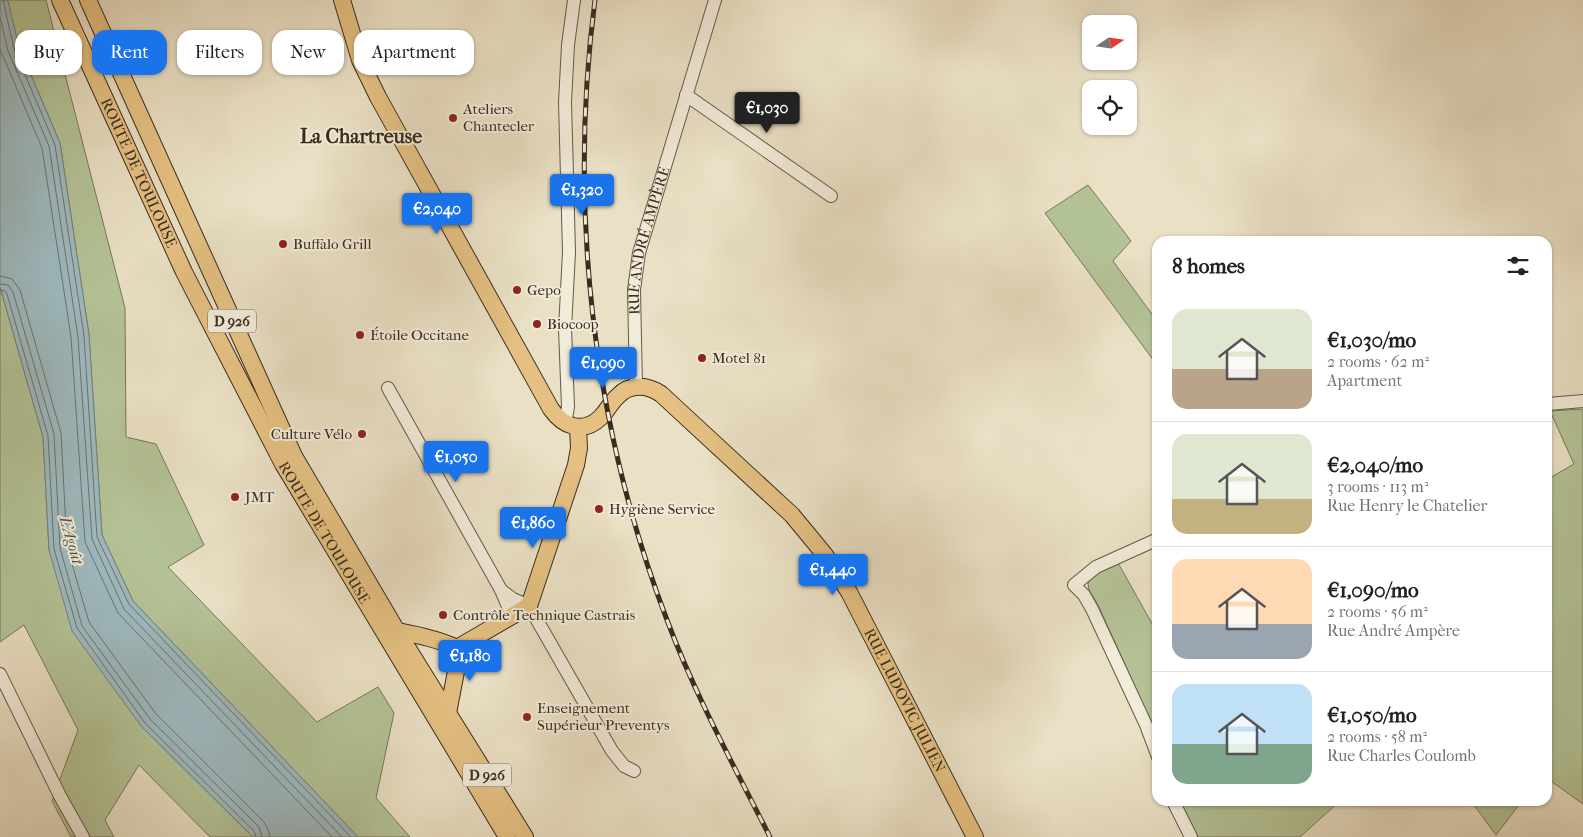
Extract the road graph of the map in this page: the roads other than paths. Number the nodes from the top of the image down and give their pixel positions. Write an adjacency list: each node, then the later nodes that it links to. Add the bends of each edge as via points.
1 (60, 0): 25 (main road, ROUTE DE TOULOUSE / D 926, via 184,272 283,464)
2 (88, 0): 17 (main road, ROUTE DE TOULOUSE / D 926, via 294,456)
3 (342, 0): 12 (main road, via 360,60 378,97 551,409)
4 (574, 0): 12 (street, via 565,102 569,252 565,329)
5 (715, 0): 6 (street, RUE ANDRÉ AMPÈRE)
6 (686, 95): 7 (street); 8 (street, RUE ANDRÉ AMPÈRE, via 639,253 634,290)
7 (831, 196)
8 (636, 387): 12 (main road, via 619,394 597,420 588,425); 27 (main road, RUE LUDOVIC JULIEN, via 651,388 661,394 810,535 849,592)
9 (388, 388): 14 (street)
10 (1583, 401): 11 (street)
11 (1552, 404)
12 (571, 425): 15 (main road, via 579,448 576,465)
13 (1152, 542): 21 (street, via 1096,567 1074,585 1092,609)
14 (501, 590): 15 (street); 16 (street)
15 (529, 606): 16 (main road); 22 (street, via 612,751 624,766)
16 (512, 616): 18 (main road)
17 (397, 631): 18 (main road); 20 (main road, ROUTE DE TOULOUSE / D 926)
18 (457, 648): 20 (main road, via 458,661)
19 (0, 674): 24 (street)
20 (448, 713): 26 (main road, ROUTE DE TOULOUSE / D 926)
21 (1152, 741)
22 (634, 771)
23 (1176, 806): 28 (street)
24 (83, 837)
25 (507, 837)
26 (525, 837)
27 (975, 837)
28 (1191, 837)

